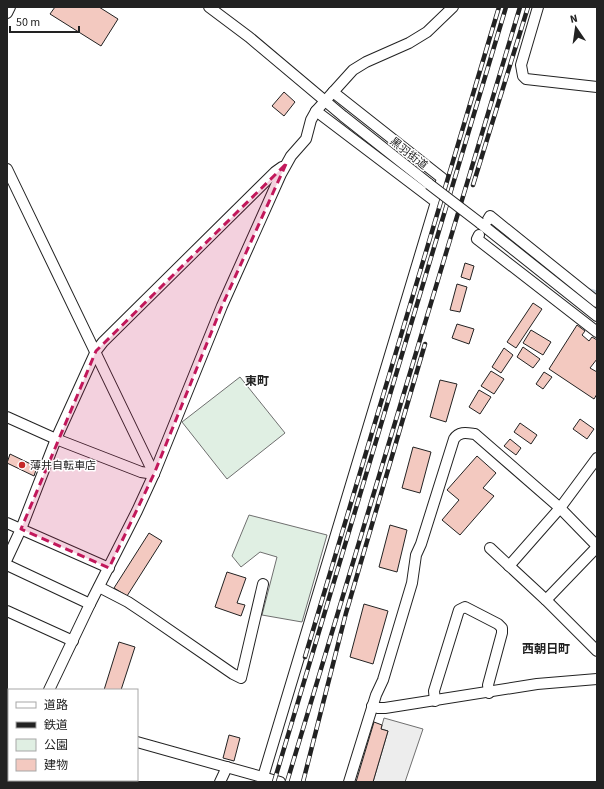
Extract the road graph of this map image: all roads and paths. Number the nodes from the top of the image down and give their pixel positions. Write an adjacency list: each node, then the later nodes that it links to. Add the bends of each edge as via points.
1 (10, 7): 5 (street)
2 (209, 7): 8 (street, 黒羽街道, via 249,37)
3 (453, 7): 7 (street, via 415,40 353,70)
4 (538, 7): 6 (street, via 521,65 523,76 526,79)
5 (7, 12)
6 (597, 87)
7 (333, 92): 8 (street); 12 (street, via 442,178)
8 (324, 101): 9 (street); 13 (street, 黒羽街道, bridge, via 429,184)
9 (316, 111): 10 (street, via 306,139); 12 (street)
10 (286, 164): 18 (street, via 223,223); 22 (street, via 222,306)
11 (7, 169): 18 (street)
12 (436, 202): 46 (street)
13 (483, 222): 15 (street, via 490,216); 16 (street, 黒羽街道)
14 (479, 234): 17 (street, via 477,238)
15 (597, 302)
16 (597, 316)
17 (597, 332)
18 (96, 351): 20 (street); 22 (street)
19 (7, 417): 20 (street)
20 (56, 439): 22 (street, via 141,472); 25 (street)
21 (597, 458): 23 (street)
22 (154, 474): 31 (street)
23 (560, 508): 26 (street); 30 (street); 43 (street, via 475,434 463,432 456,435 416,555 412,583 383,680)
24 (7, 523): 25 (street)
25 (21, 529): 28 (street); 31 (street)
26 (597, 546): 34 (street)
27 (490, 548): 30 (street)
28 (7, 559)
29 (7, 565): 35 (street)
30 (509, 566): 34 (street)
31 (109, 568): 33 (street)
32 (263, 584): 33 (street, via 241,678 128,602)
33 (99, 587): 35 (street)
34 (546, 600): 38 (street)
35 (90, 604): 37 (street)
36 (7, 611): 37 (street)
37 (73, 641): 40 (street)
38 (597, 651)
39 (597, 678): 41 (street, via 537,684)
40 (49, 689)
41 (489, 693): 42 (street); 42 (street, via 488,685 502,628 465,607 460,610 434,691)
42 (435, 701): 43 (street, via 385,708)
43 (372, 706): 49 (street)
44 (138, 742): 45 (street)
45 (227, 767): 46 (street); 47 (street)
46 (263, 777): 48 (street)
47 (220, 782)
48 (280, 782)
49 (349, 782)

